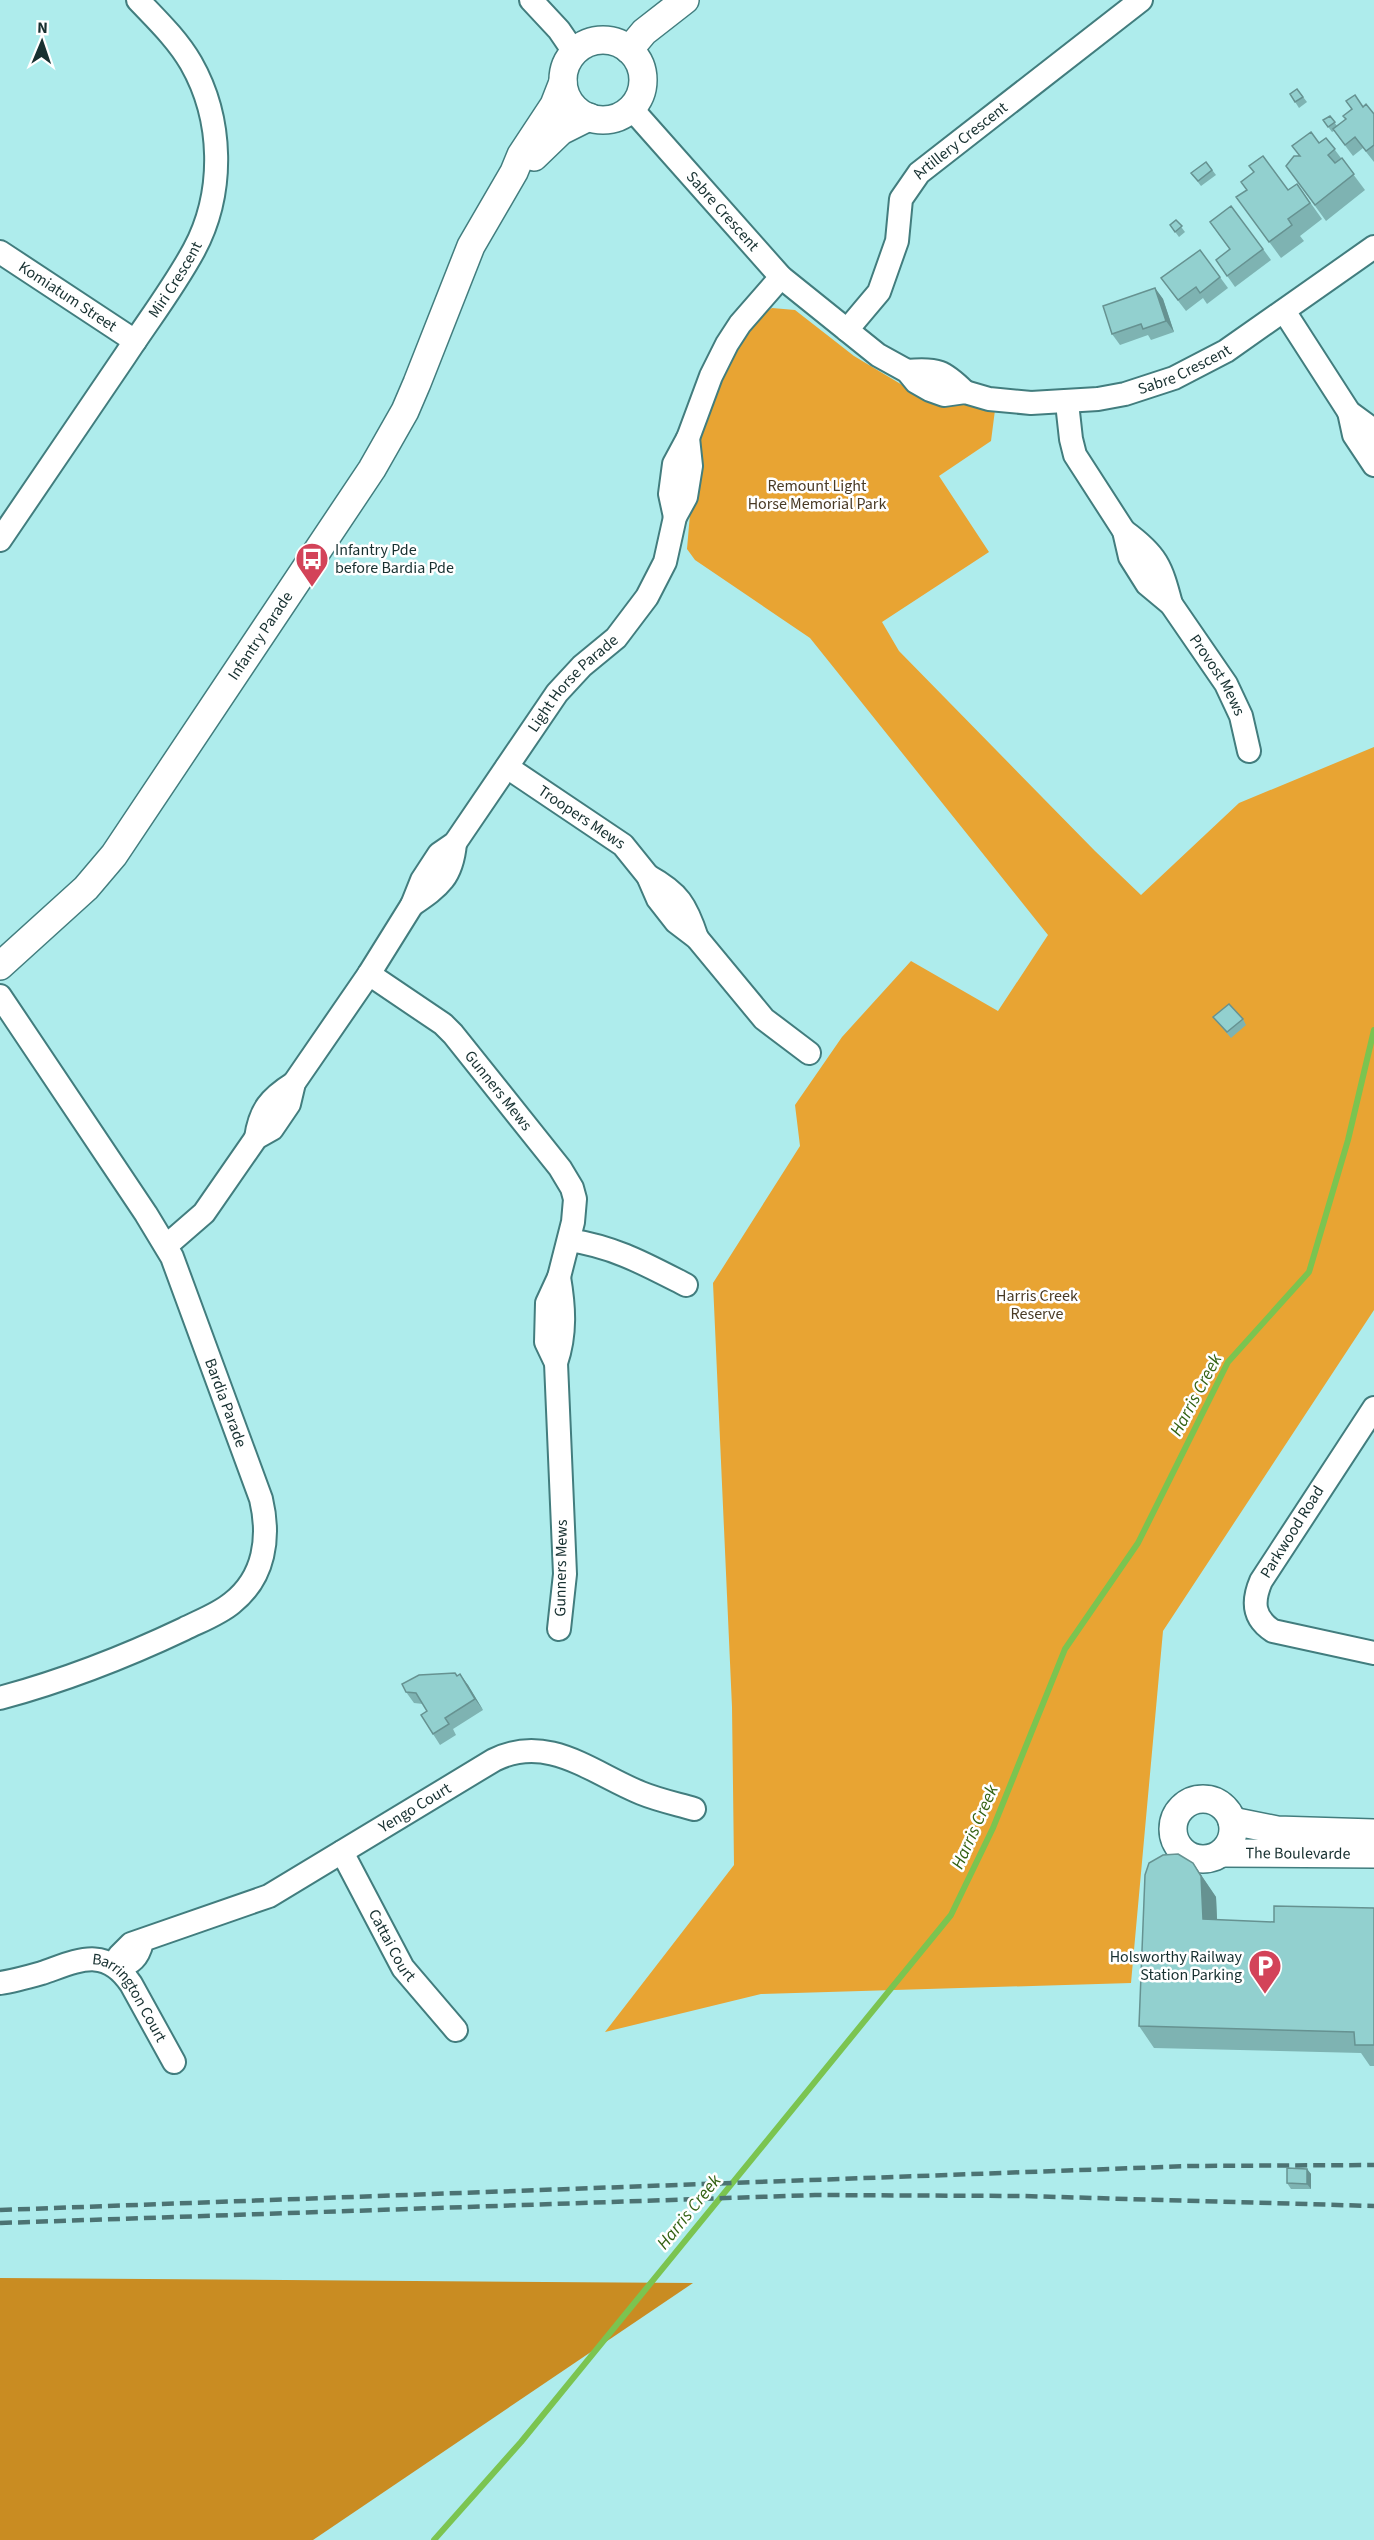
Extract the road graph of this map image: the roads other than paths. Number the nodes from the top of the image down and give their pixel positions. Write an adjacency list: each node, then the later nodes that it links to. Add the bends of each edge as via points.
1 (138, 0): 16 (street, Miri Crescent, via 176,41 201,83 214,126 216,166 210,207 198,241)
2 (531, 0): 6 (street)
3 (685, 0): 5 (street, via 644,32)
4 (1141, 0): 15 (street, Artillery Crescent, via 919,173 901,200 897,241 879,292)
5 (629, 50): 6 (street, via 618,43 598,40); 8 (street, via 643,79 639,98)
6 (574, 52): 7 (street)
7 (563, 82): 9 (street, via 571,103); 10 (street, Infantry Parade, via 554,105)
8 (631, 108): 9 (street, via 611,119); 13 (street, Sabre Crescent)
9 (589, 117): 10 (street, Infantry Parade, via 561,131)
10 (514, 172): 24 (street, Infantry Parade, via 471,246 413,392 372,469 114,855 86,888)
11 (1374, 247): 14 (street, Sabre Crescent)
12 (0, 252): 16 (street, Komiatum Street)
13 (781, 277): 15 (street, Sabre Crescent); 23 (street, Light Horse Parade, via 740,324 701,398 688,438 674,464 670,495 675,517 665,562 639,610 616,638 568,679)
14 (1284, 311): 17 (street, Sabre Crescent, via 1226,351 1174,378 1125,394); 18 (street)
15 (847, 330): 17 (street, Sabre Crescent, via 878,355 907,371 916,382 944,396 965,392 1010,402)
16 (135, 341): 21 (street, Miri Crescent)
17 (1067, 403): 22 (street, Provost Mews, via 1075,454 1124,531 1130,557 1148,584 1172,604 1235,701)
18 (1349, 412): 19 (street, via 1368,426); 20 (street, via 1354,435)
19 (1374, 436)
20 (1374, 465)
21 (0, 540)
22 (1249, 751)
23 (507, 767): 25 (street, Light Horse Parade, via 455,843 439,854); 27 (street, Troopers Mews, via 623,845 648,876 658,899 676,922 697,938 764,1019)
24 (0, 966)
25 (369, 974): 28 (street, Gunners Mews, via 453,1034 563,1173 575,1199); 29 (street, Light Horse Parade, via 294,1083 289,1104 272,1129 256,1138 204,1213)
26 (0, 996): 29 (street, Bardia Parade)
27 (809, 1053)
28 (569, 1240): 30 (street, via 621,1252); 32 (street, Gunners Mews, via 559,1277 564,1304 563,1343 556,1363 565,1574)
29 (166, 1245): 34 (street, Bardia Parade, via 261,1499 264,1554 246,1588 218,1612 85,1671)
30 (686, 1285)
31 (1374, 1408): 33 (street, Parkwood Road, via 1261,1581 1255,1602 1258,1617 1273,1631)
32 (560, 1629)
33 (1374, 1653)
34 (0, 1698)
35 (694, 1809): 38 (street, Yengo Court, via 640,1793 557,1754 531,1749 494,1760)
36 (1232, 1821): 37 (street, The Boulevarde, via 1277,1830); 39 (street, via 1232,1836); 39 (street, via 1224,1808 1208,1800 1186,1804 1175,1817 1173,1835 1187,1855 1205,1859)
37 (1374, 1833)
38 (342, 1852): 41 (street, Yengo Court, via 269,1896 131,1944 119,1956); 43 (street, Cattai Court, via 403,1968)
39 (1222, 1852): 40 (street, The Boulevarde)
40 (1374, 1854)
41 (117, 1968): 42 (street, Barrington Court, via 101,1960 79,1959); 44 (street, Barrington Court, via 131,1984)
42 (0, 1983)
43 (456, 2030)
44 (174, 2062)

